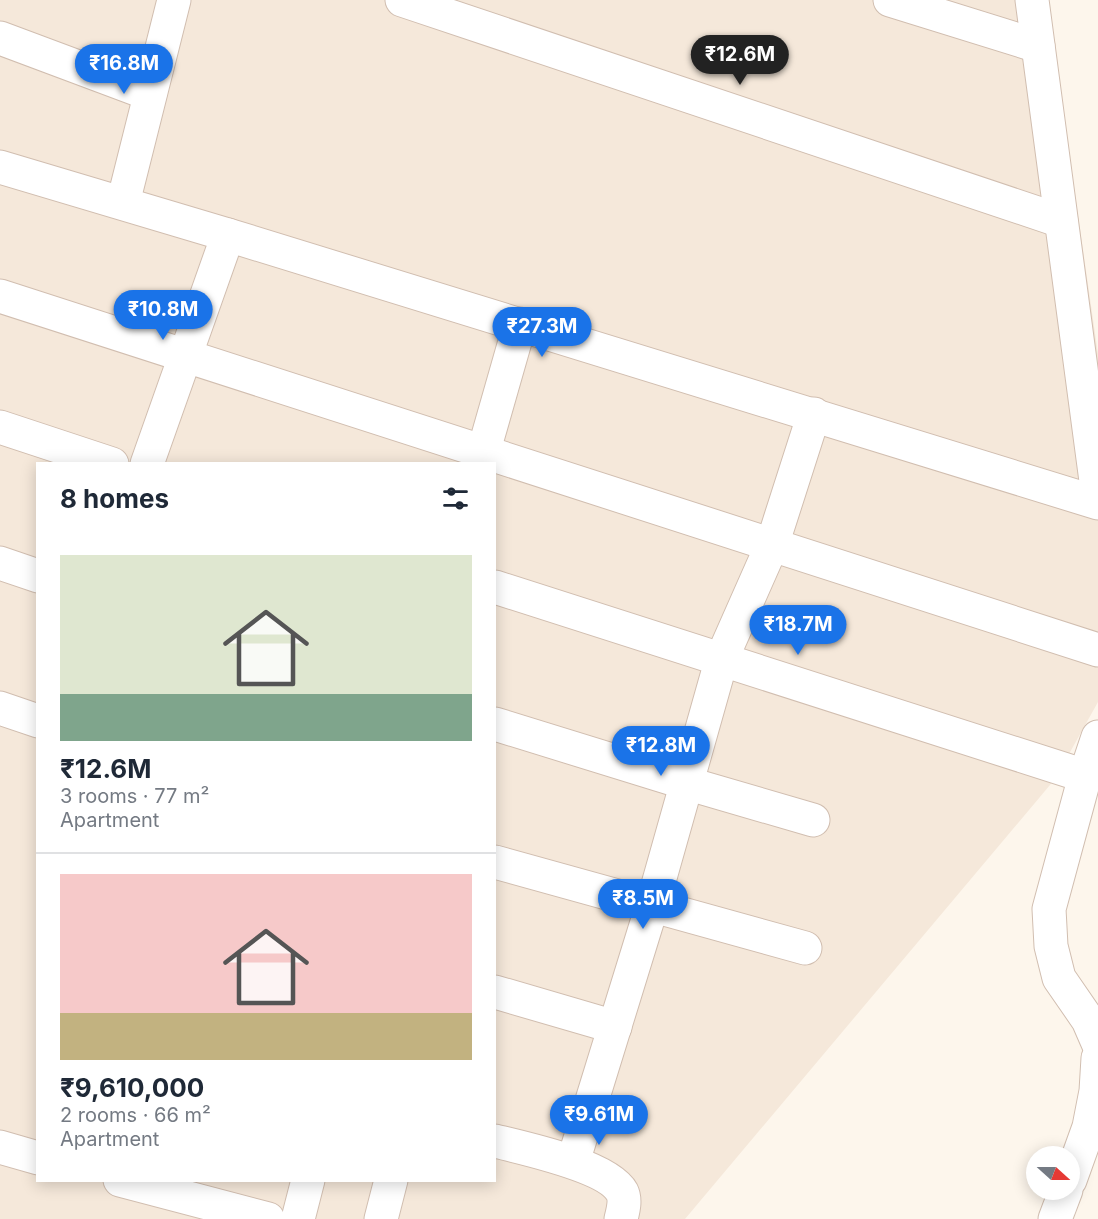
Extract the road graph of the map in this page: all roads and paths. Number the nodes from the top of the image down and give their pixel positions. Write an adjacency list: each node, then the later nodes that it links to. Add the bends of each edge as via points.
1 (174, 0): 7 (street)
2 (402, 0): 10 (street)
3 (890, 0): 6 (street)
4 (1032, 0): 6 (street)
5 (0, 38): 7 (street)
6 (1038, 46): 10 (street)
7 (150, 94): 9 (street)
8 (0, 167): 9 (street)
9 (123, 203): 11 (street)
10 (1061, 221): 21 (street)
11 (228, 235): 13 (street); 14 (street)
12 (0, 296): 14 (street)
13 (520, 324): 15 (street); 17 (street)
14 (185, 356): 17 (street); 19 (street)
15 (814, 414): 22 (street); 23 (street)
16 (0, 427): 18 (street)
17 (482, 458)
18 (106, 462)
19 (148, 462)
20 (496, 462): 23 (street)
21 (1098, 496)
22 (1098, 503)
23 (772, 545): 27 (street); 28 (street)
24 (0, 563): 25 (street)
25 (36, 575)
26 (496, 587): 28 (street)
27 (1098, 650)
28 (722, 658): 33 (street); 34 (street)
29 (0, 708): 30 (street)
30 (36, 720)
31 (496, 724): 34 (street)
32 (1098, 738): 33 (street)
33 (1085, 776): 41 (street, via 1049,909 1051,946 1059,978 1088,1020)
34 (686, 783): 35 (street); 37 (street)
35 (813, 820)
36 (496, 862): 37 (street)
37 (652, 906): 38 (street); 40 (street)
38 (805, 948)
39 (496, 992): 40 (street)
40 (615, 1027): 48 (street)
41 (1098, 1043)
42 (1098, 1058): 43 (street)
43 (1097, 1091): 46 (street)
44 (496, 1141): 48 (street)
45 (0, 1147): 47 (street)
46 (1080, 1152)
47 (36, 1157)
48 (573, 1161): 57 (street, via 614,1183 623,1193)
49 (125, 1182): 53 (street)
50 (307, 1182): 55 (street)
51 (390, 1182): 56 (street)
52 (1062, 1200): 58 (street)
53 (196, 1210): 54 (street)
54 (268, 1219)
55 (298, 1219)
56 (381, 1219)
57 (621, 1219)
58 (1055, 1219)

